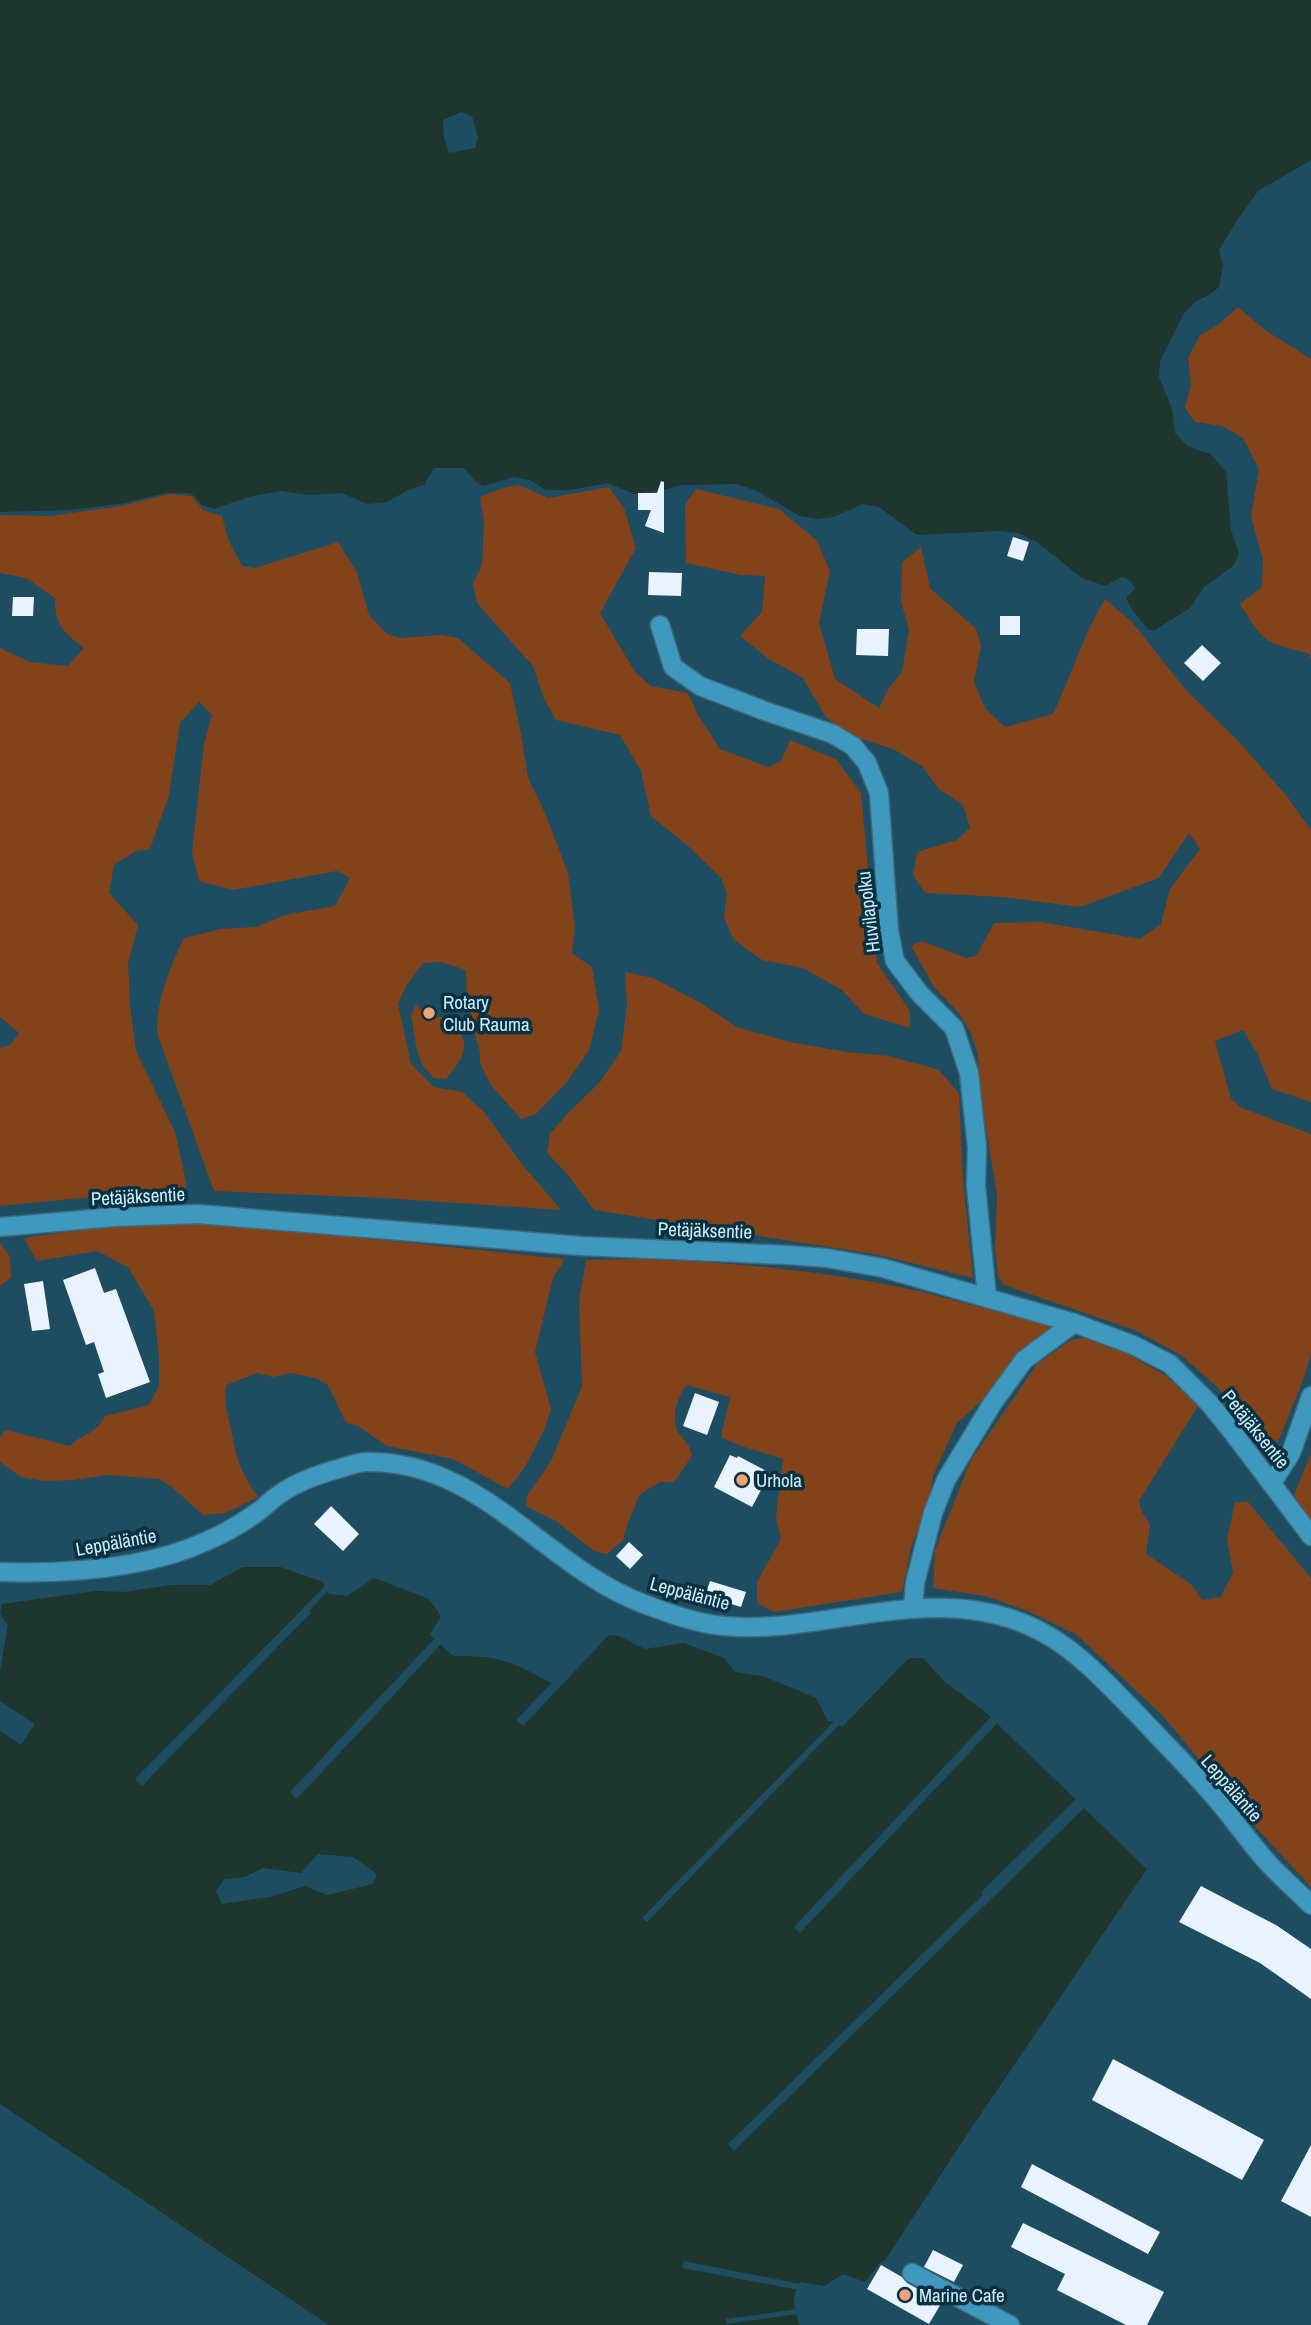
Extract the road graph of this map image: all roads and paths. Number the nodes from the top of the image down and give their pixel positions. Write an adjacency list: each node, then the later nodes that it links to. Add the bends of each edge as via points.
1 (660, 625): 3 (street, Huvilapolku, via 673,667 701,686 833,734 853,746 867,763 879,793 895,961 954,1028 969,1073)
2 (0, 1227): 3 (street, Petäjäksentie, via 198,1214 581,1246 788,1255 883,1268)
3 (987, 1297): 4 (street, Petäjäksentie)
4 (1073, 1323): 6 (street, Petäjäksentie, via 1170,1364 1209,1403); 9 (street, via 1024,1360 946,1480 933,1513)
5 (1311, 1396): 6 (street, via 1291,1453)
6 (1272, 1483): 7 (street, Petäjäksentie)
7 (1311, 1536)
8 (0, 1572): 9 (street, Leppäläntie, via 78,1571 181,1551 219,1535 283,1492 364,1461 407,1465 466,1487 606,1586 642,1603 720,1626 756,1628)
9 (913, 1608): 10 (street, Leppäläntie, via 992,1613 1018,1621 1073,1653 1211,1792 1268,1863)
10 (1311, 1905)
11 (912, 2273): 12 (street)
12 (1010, 2325)

